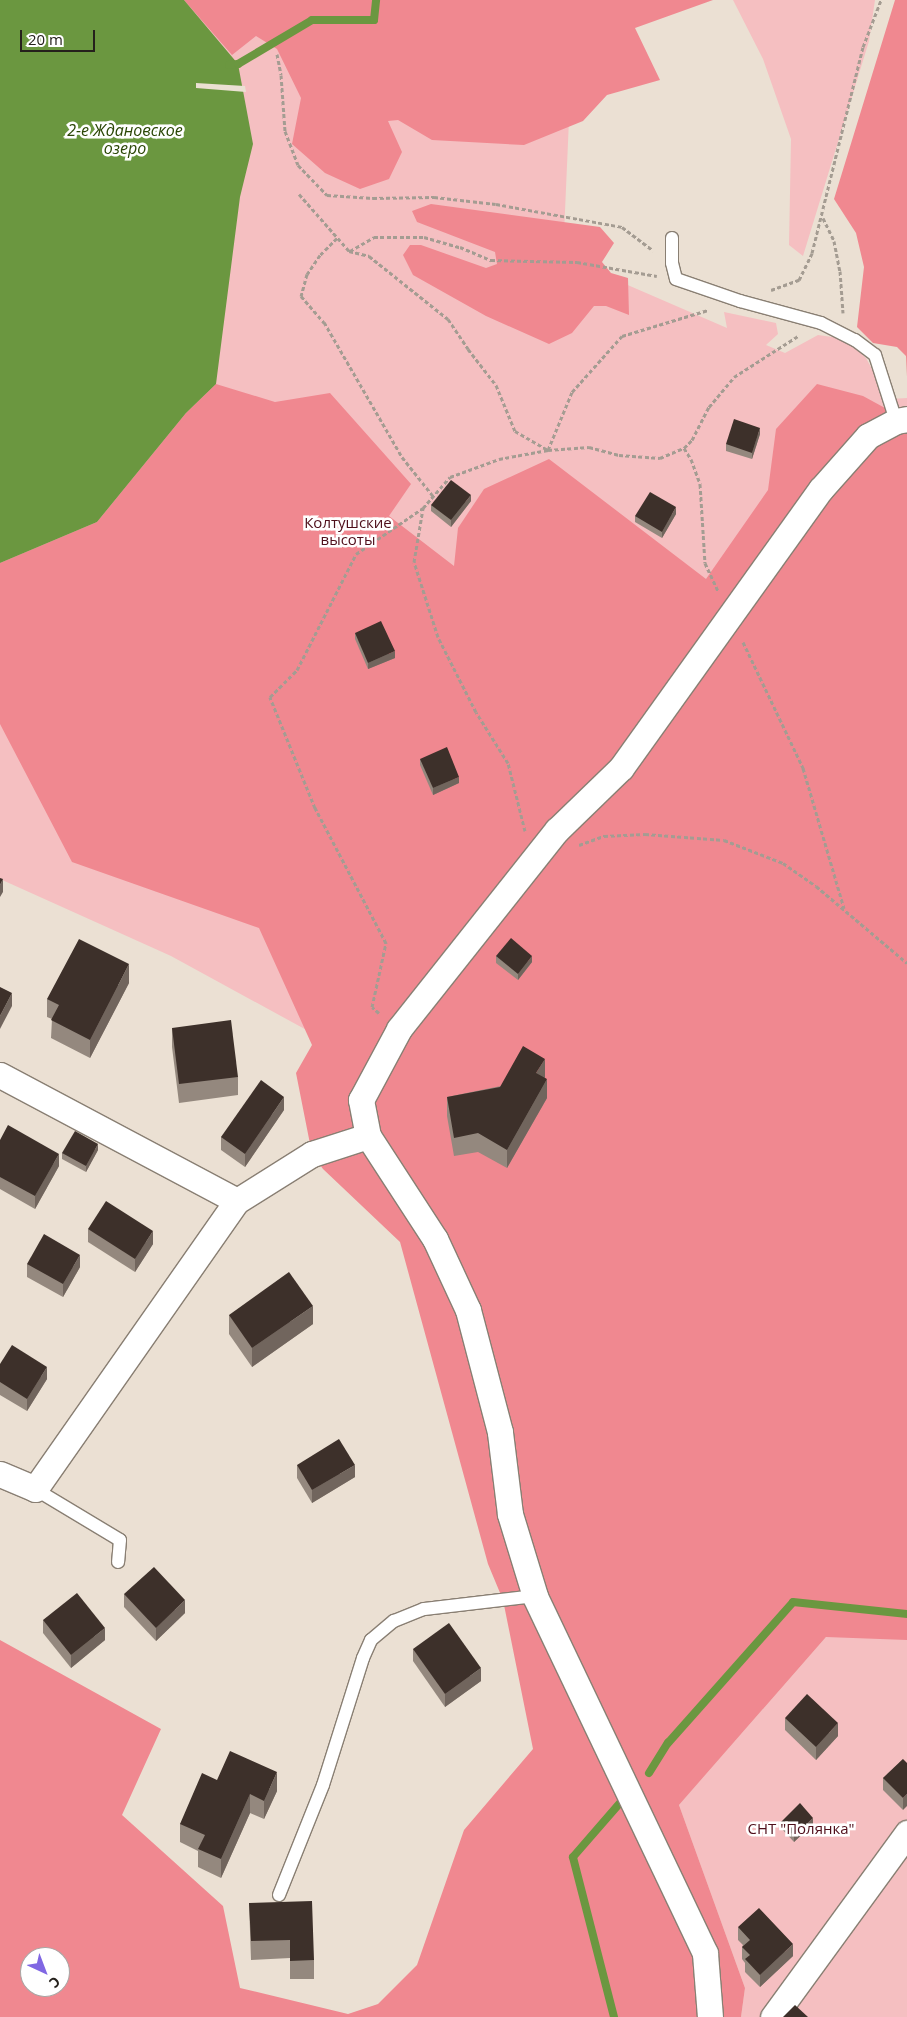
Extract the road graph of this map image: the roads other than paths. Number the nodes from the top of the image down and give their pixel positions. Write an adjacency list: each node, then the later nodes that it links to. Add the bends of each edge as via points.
1 (672, 238): 2 (lane, via 676,279 821,323 875,355)
2 (902, 420): 4 (street, via 868,436 822,490 621,768 557,830 399,1029 361,1100)
3 (0, 1074): 5 (street)
4 (368, 1136): 5 (street, via 312,1154); 9 (street, via 435,1239 468,1310 500,1432 510,1514)
5 (237, 1201): 7 (street)
6 (0, 1474): 7 (street)
7 (35, 1489): 8 (lane, via 120,1540)
8 (118, 1562)
9 (535, 1596): 11 (lane, via 424,1609 394,1622 371,1640 323,1785); 12 (street, via 705,1953)
10 (907, 1833): 13 (street)
11 (279, 1896)
12 (710, 2017)
13 (773, 2017)

